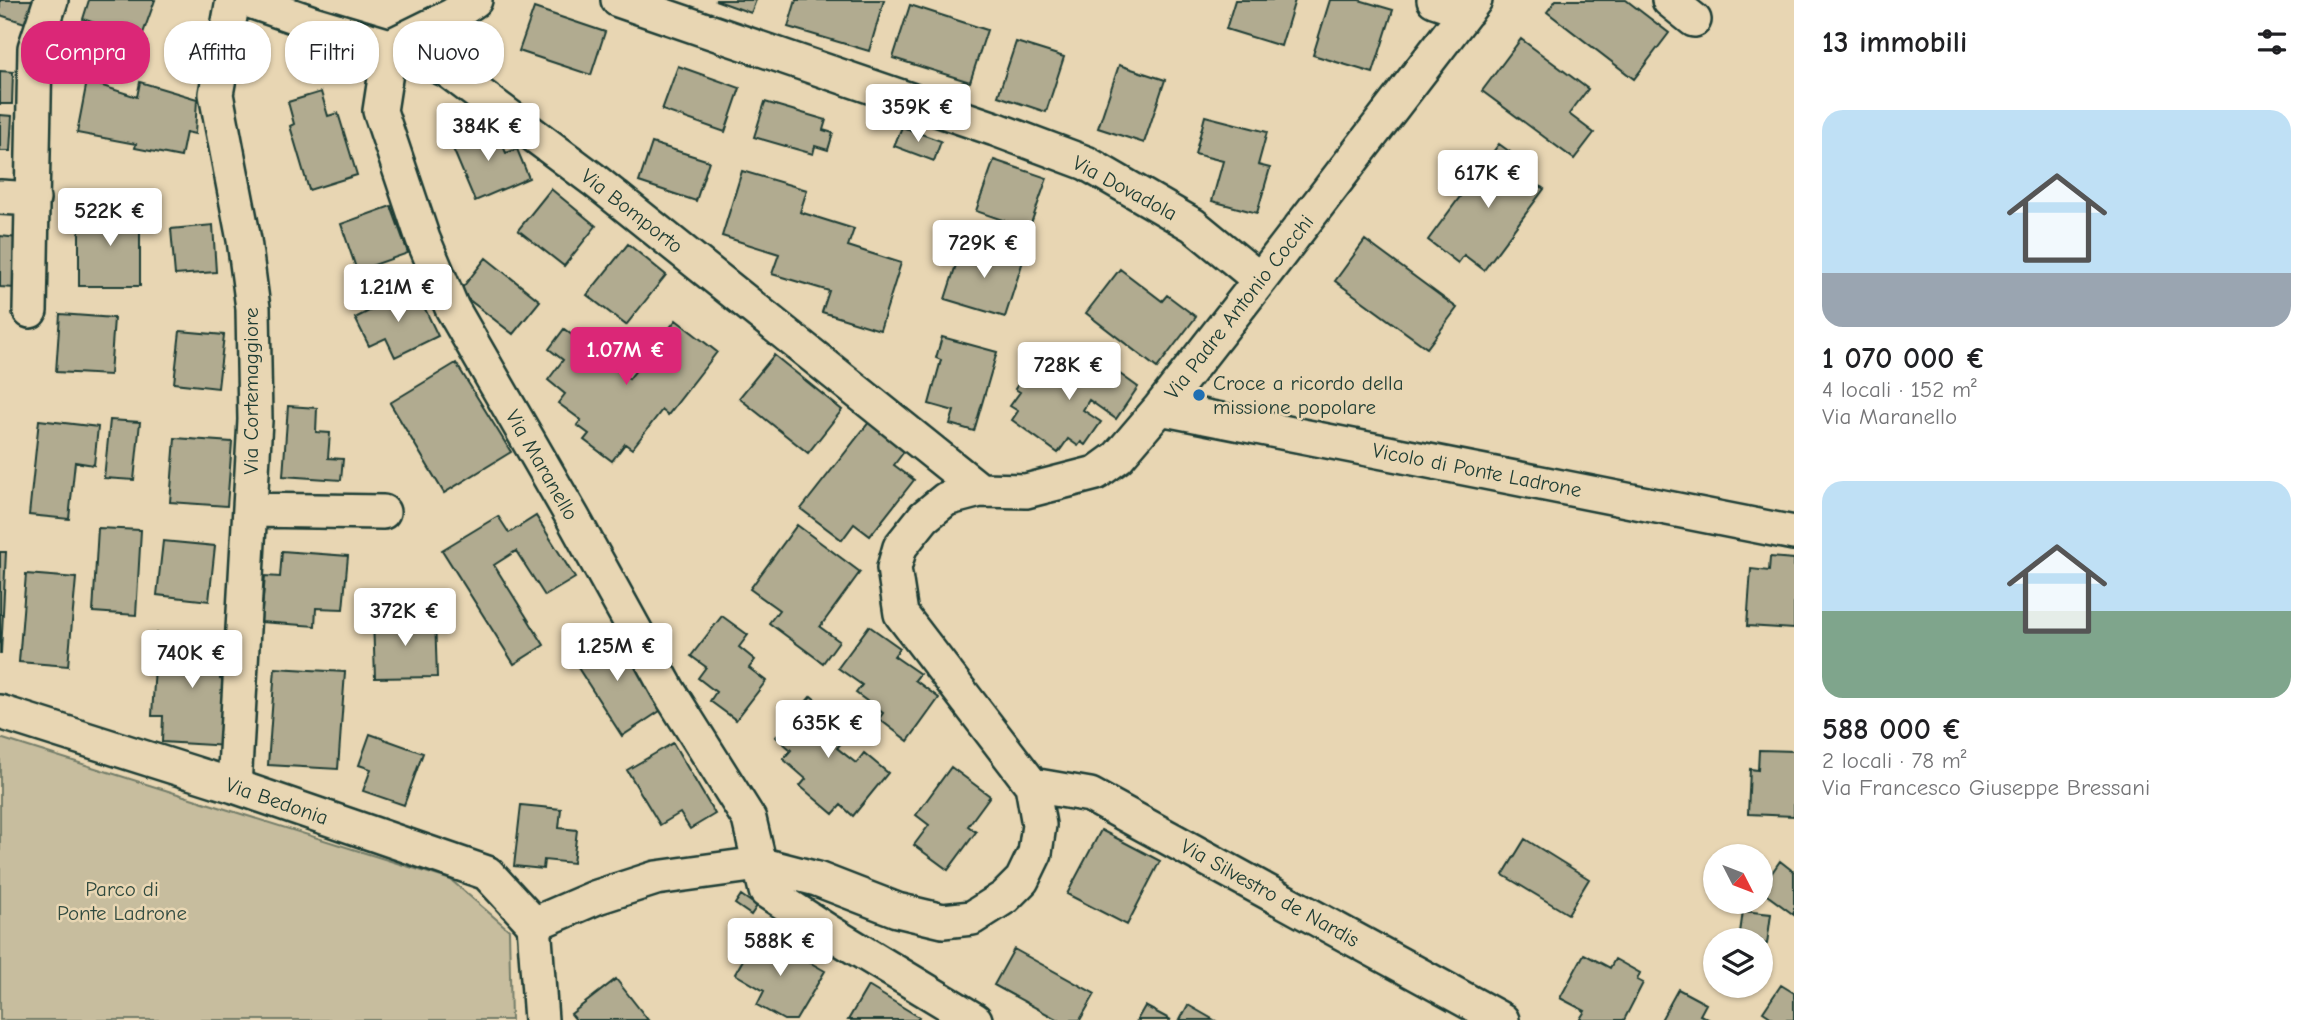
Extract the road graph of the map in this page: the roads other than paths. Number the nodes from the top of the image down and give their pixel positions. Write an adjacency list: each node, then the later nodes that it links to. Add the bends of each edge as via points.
1 (51, 0): 10 (street, via 35,48)
2 (233, 0): 15 (street, Via Cortemaggiore, via 216,94 253,308 255,420)
3 (247, 0): 8 (street, Via Bomporto)
4 (474, 0): 8 (street)
5 (618, 0): 11 (street, Via Dovadola, via 1086,163 1193,225)
6 (1434, 0): 7 (street)
7 (1471, 5): 11 (street, Via Padre Antonio Cocchi)
8 (390, 46): 14 (street, Via Bomporto, via 447,69 573,164); 21 (street, Via Maranello, via 380,111 423,239 452,308 668,690 749,819)
9 (0, 197): 10 (street)
10 (33, 199): 12 (street)
11 (1260, 280): 13 (street, Via Padre Antonio Cocchi)
12 (30, 311)
13 (1160, 408): 14 (street, Via Padre Antonio Cocchi, via 1118,457 1096,473 1026,491); 17 (street, Vicolo di Ponte Ladrone)
14 (980, 490): 19 (street, Via Padre Antonio Cocchi, via 946,499 900,547 894,568 901,614)
15 (250, 510): 16 (street); 20 (street, Via Cortemaggiore)
16 (383, 512)
17 (1794, 533)
18 (0, 712): 20 (street, Via Bedonia)
19 (1032, 785): 21 (street, Via Padre Antonio Cocchi, via 1039,825 1035,853 1022,880 972,918 943,921); 25 (street, Via Silvestro de Nardis, via 1090,795)
20 (234, 786): 22 (street, Via Bedonia, via 487,873)
21 (759, 864): 22 (street, Via Padre Antonio Cocchi, via 656,878); 24 (street, Via Maranello, via 766,891)
22 (534, 924): 23 (street)
23 (541, 1020)
24 (975, 1020)
25 (1502, 1020)

